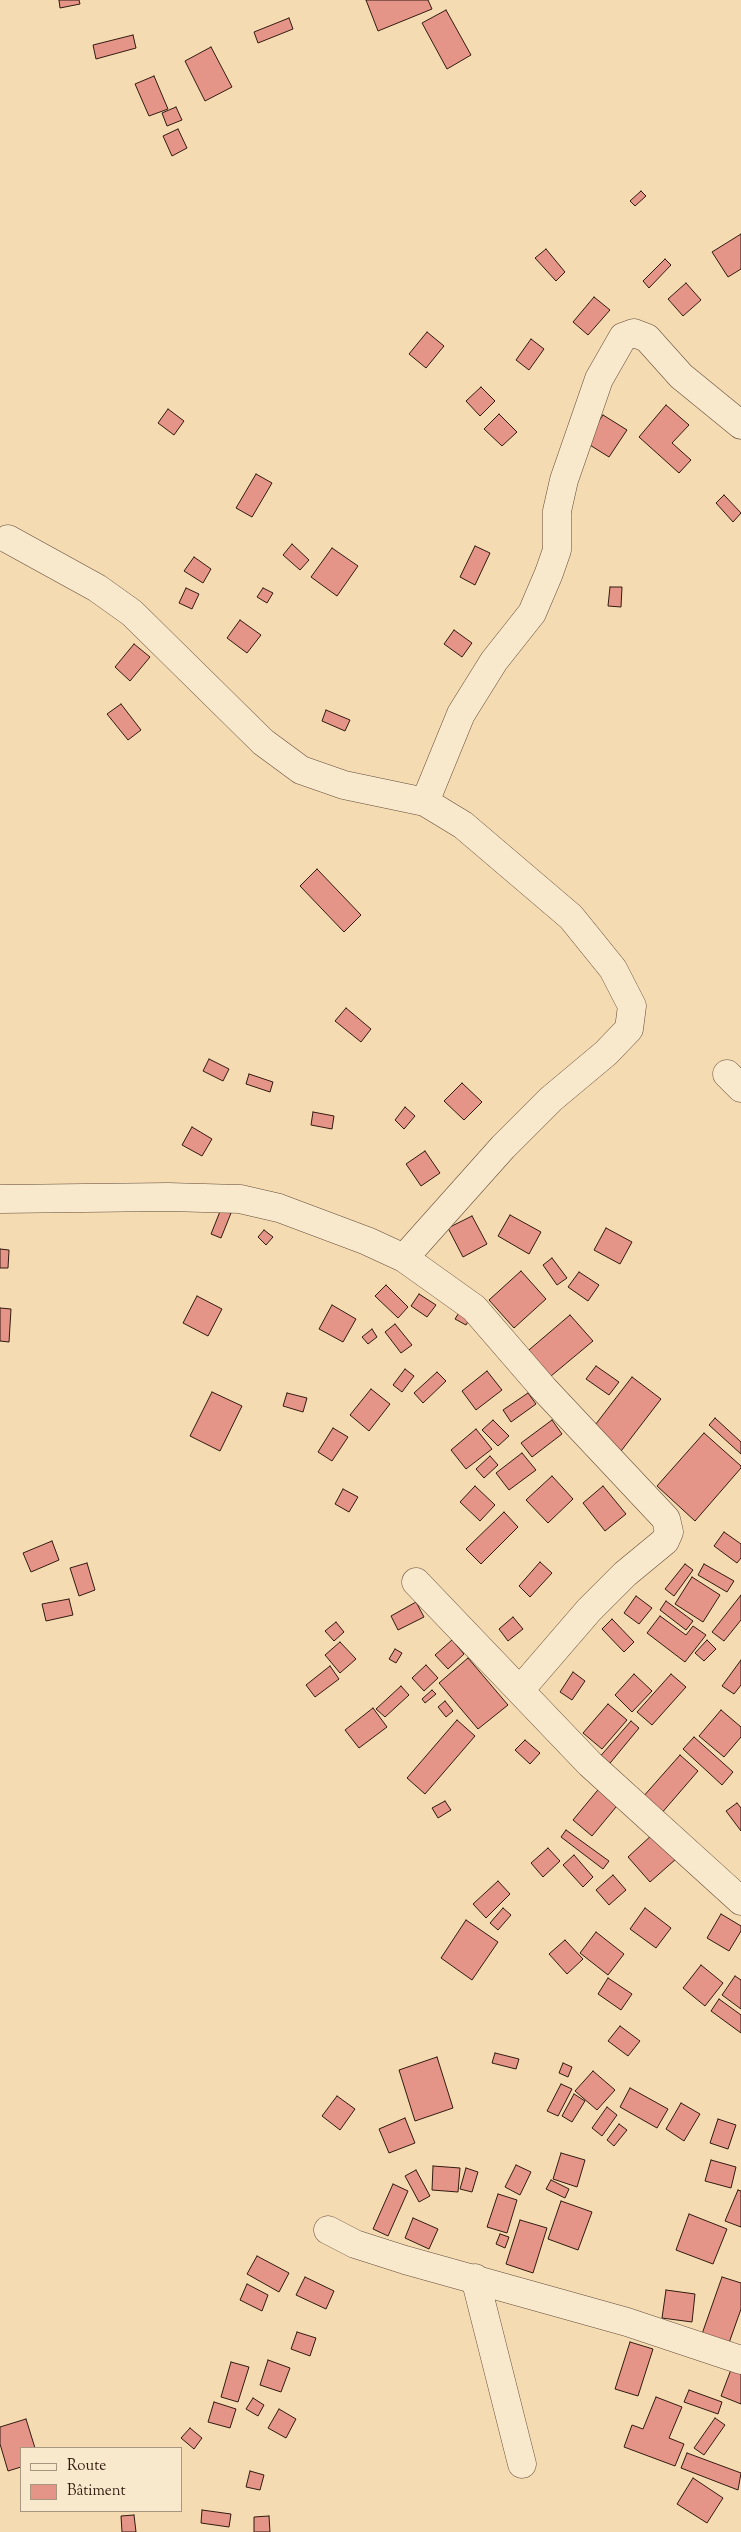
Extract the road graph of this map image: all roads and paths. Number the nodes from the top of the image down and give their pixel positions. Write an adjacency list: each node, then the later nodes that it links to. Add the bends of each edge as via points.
1 (741, 425): 3 (street, via 681,376 647,338 634,333 622,337 599,378 564,480 557,511 557,550 549,573 532,613 494,661 461,714)
2 (8, 539): 3 (street, via 97,588 132,613 263,742 301,770 344,785)
3 (425, 802): 5 (street, via 463,826 571,917 613,969 632,1006 629,1029 606,1053 551,1098)
4 (0, 1198): 5 (street, via 240,1199 279,1208)
5 (404, 1258): 7 (street, via 474,1308 666,1519 669,1532 665,1541 589,1610)
6 (416, 1582): 7 (street)
7 (520, 1690): 8 (street, via 590,1764)
8 (741, 1901)
9 (328, 2230): 10 (street, via 355,2244)
10 (475, 2278): 11 (street, via 627,2322); 12 (street)
11 (741, 2360)
12 (522, 2464)

